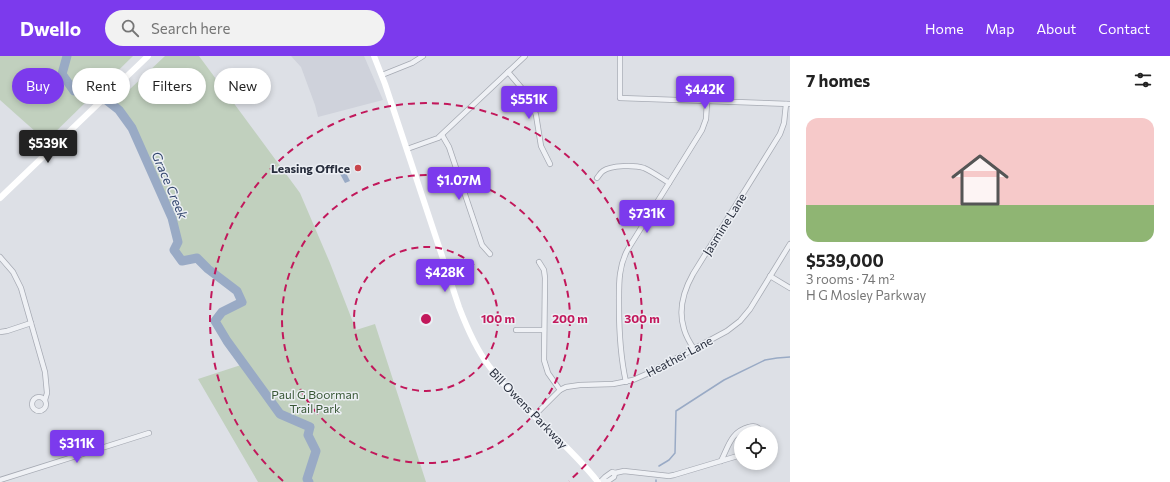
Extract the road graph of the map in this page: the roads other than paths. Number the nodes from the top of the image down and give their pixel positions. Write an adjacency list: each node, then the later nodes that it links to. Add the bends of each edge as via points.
1 (148, 56): 15 (main road)
2 (374, 56): 7 (main road, Bill Owens Parkway)
3 (423, 56): 7 (street)
4 (525, 56): 6 (street)
5 (620, 56): 8 (street, via 620,98)
6 (508, 72): 10 (street); 12 (street, via 531,100 541,146)
7 (382, 75): 11 (main road, Bill Owens Parkway)
8 (707, 102): 9 (street); 14 (street, via 703,127)
9 (788, 104): 26 (street, Jasmine Lane, via 780,134 685,290 683,321)
10 (442, 135): 11 (street); 17 (street, via 449,147 482,246)
11 (407, 149): 30 (main road, Bill Owens Parkway, via 471,336 490,367)
12 (550, 164)
13 (597, 178): 14 (street, via 607,169 635,167 648,170)
14 (669, 183): 27 (street, via 628,249 620,268 619,335)
15 (0, 198)
16 (790, 244): 20 (street, Heather Lane)
17 (490, 254)
18 (0, 258): 22 (street, via 18,281)
19 (539, 262): 24 (street, via 544,274)
20 (770, 276): 21 (street); 26 (street, Heather Lane, via 740,321)
21 (790, 288)
22 (31, 323): 25 (street); 29 (street, via 46,376)
23 (516, 330): 24 (street)
24 (544, 330): 28 (street, via 544,363)
25 (0, 332)
26 (694, 349): 27 (street, Heather Lane)
27 (626, 382): 28 (street, Heather Lane, via 573,385)
28 (560, 390): 30 (street)
29 (45, 400)
30 (535, 416): 37 (main road, Bill Owens Parkway)
31 (149, 433): 36 (street)
32 (734, 436): 34 (street)
33 (734, 457): 34 (street)
34 (722, 461): 35 (street, via 668,476 624,471)
35 (615, 473): 37 (street, via 612,472); 38 (street, via 614,477)
36 (0, 480)
37 (599, 482)
38 (605, 482)

